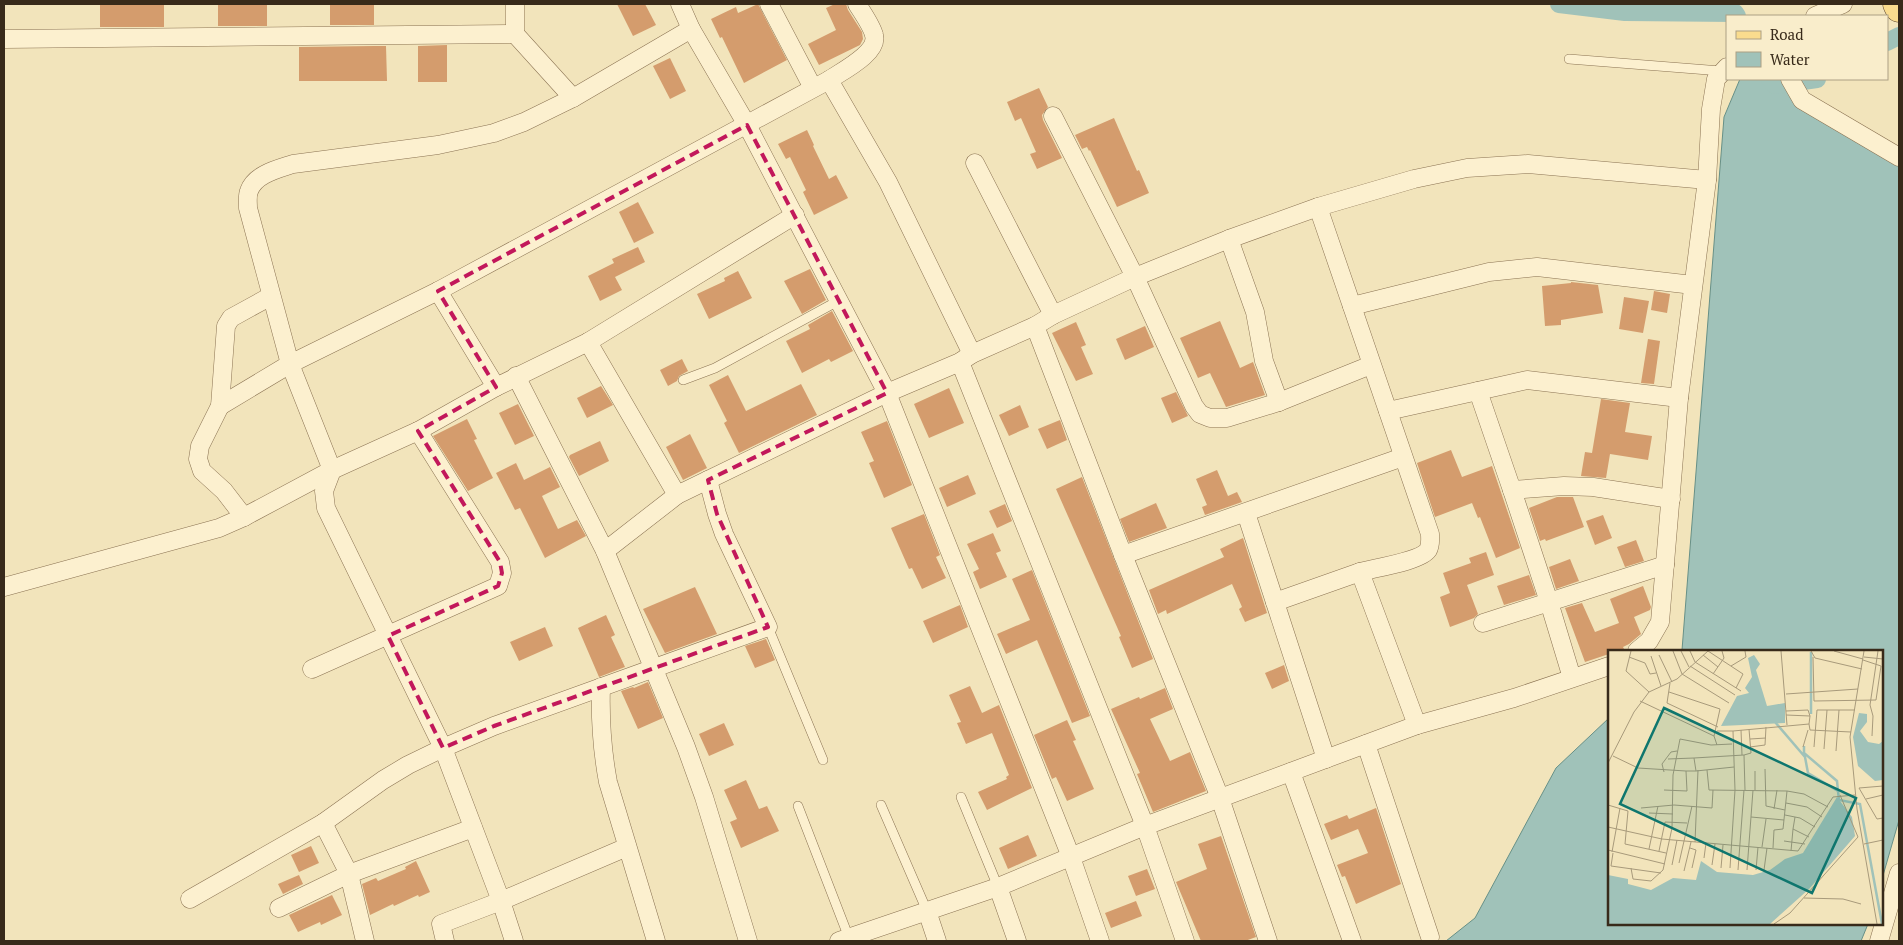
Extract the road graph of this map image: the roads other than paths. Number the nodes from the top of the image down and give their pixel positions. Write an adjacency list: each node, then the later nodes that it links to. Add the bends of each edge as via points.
1 (515, 4): 10 (street)
2 (680, 4): 9 (street)
3 (769, 4): 16 (street)
4 (858, 4): 14 (street, via 874,35 874,45 866,55)
5 (1843, 4): 8 (street)
6 (1897, 4): 7 (main road)
7 (1899, 8)
8 (1817, 15)
9 (691, 29): 17 (street); 19 (street)
10 (515, 34): 11 (street); 17 (street)
11 (4, 40)
12 (1569, 59): 13 (lane)
13 (1724, 69): 22 (street, via 1716,79 1711,109)
14 (829, 80): 16 (street); 35 (street, via 888,182)
15 (1791, 80): 20 (street, via 1802,100)
16 (812, 88): 19 (street)
17 (573, 98): 29 (street, via 494,133 438,145 293,164 258,179 249,192 248,208)
18 (1053, 116): 26 (street)
19 (747, 125): 24 (street); 28 (street)
20 (1899, 157)
21 (975, 163): 32 (street)
22 (1707, 180): 23 (street, via 1528,164 1467,168 1414,179); 27 (street)
23 (1318, 207): 25 (street); 31 (street)
24 (795, 215): 30 (street); 34 (street)
25 (1229, 239): 26 (street); 44 (street, via 1255,312 1264,361)
26 (1135, 277): 32 (street); 44 (street, via 1200,414 1227,418)
27 (1693, 285): 31 (street, via 1537,267 1489,272); 43 (street)
28 (438, 291): 36 (street); 40 (street)
29 (271, 296): 36 (street); 45 (street, via 231,318 226,326)
30 (838, 301): 39 (lane, via 715,368); 42 (street)
31 (1352, 306): 37 (street)
32 (1053, 315): 33 (street)
33 (1035, 326): 35 (street); 57 (street)
34 (588, 342): 38 (street); 52 (street)
35 (966, 358): 42 (street); 83 (street)
36 (290, 364): 45 (street); 49 (street)
37 (1371, 365): 44 (street); 46 (street)
38 (516, 376): 40 (street); 56 (street)
39 (682, 380)
40 (496, 387): 47 (street)
41 (1478, 391): 43 (street, via 1527,380); 46 (street); 51 (street)
42 (888, 393): 50 (street); 86 (street)
43 (1679, 398): 53 (street)
44 (1279, 402)
45 (220, 406): 55 (street, via 200,446 198,459 202,471 229,496)
46 (1388, 410): 48 (street)
47 (418, 431): 49 (street); 65 (street, via 500,562 502,573 498,586)
48 (1403, 457): 54 (street); 59 (street, via 1430,534 1428,551 1418,557)
49 (332, 470): 55 (street); 65 (street, via 324,491 326,508)
50 (708, 480): 52 (street); 64 (street, via 724,534)
51 (1512, 490): 53 (street, via 1593,487); 62 (street)
52 (677, 495): 56 (street)
53 (1671, 499): 58 (street)
54 (1246, 513): 57 (street); 61 (street)
55 (244, 517): 60 (street, via 219,528)
56 (605, 551): 68 (street)
57 (1124, 555): 79 (street)
58 (1664, 565): 62 (street); 66 (street, via 1660,622 1649,642)
59 (1360, 572): 61 (street); 72 (street)
60 (4, 587)
61 (1275, 602): 75 (street)
62 (1549, 602): 63 (street); 70 (street)
63 (1484, 623)
64 (768, 627): 68 (street); 76 (lane)
65 (388, 636): 69 (street); 74 (street)
66 (1638, 650)
67 (1608, 666): 70 (street)
68 (653, 668): 71 (street); 100 (street, via 704,797)
69 (312, 670)
70 (1572, 678): 72 (street)
71 (601, 687): 74 (street); 85 (street, via 603,756)
72 (1417, 725): 73 (street)
73 (1366, 744): 75 (street); 94 (street)
74 (443, 748): 82 (street, via 383,780); 84 (street)
75 (1326, 759): 77 (street)
76 (823, 760)
77 (1291, 772): 79 (street); 106 (street)
78 (961, 797): 89 (lane)
79 (1220, 798): 83 (street); 105 (street)
80 (881, 805): 93 (lane)
81 (798, 806): 95 (lane)
82 (323, 823): 88 (street); 90 (street)
83 (1145, 826): 86 (street); 104 (street)
84 (473, 828): 88 (street); 91 (street)
85 (627, 847): 91 (street); 99 (street)
86 (1071, 857): 89 (street); 103 (street)
87 (1899, 873): 107 (street)
88 (349, 874): 92 (street); 96 (street)
89 (998, 887): 93 (street); 102 (street)
90 (190, 899)
91 (501, 901): 97 (street, via 441,924); 98 (street)
92 (279, 908)
93 (927, 911): 95 (street); 101 (street)
94 (1430, 937)
95 (846, 940)
96 (365, 941)
97 (445, 941)
98 (514, 941)
99 (656, 941)
100 (748, 941)
101 (937, 941)
102 (1016, 941)
103 (1100, 941)
104 (1184, 941)
105 (1268, 941)
106 (1352, 941)
107 (1879, 941)

